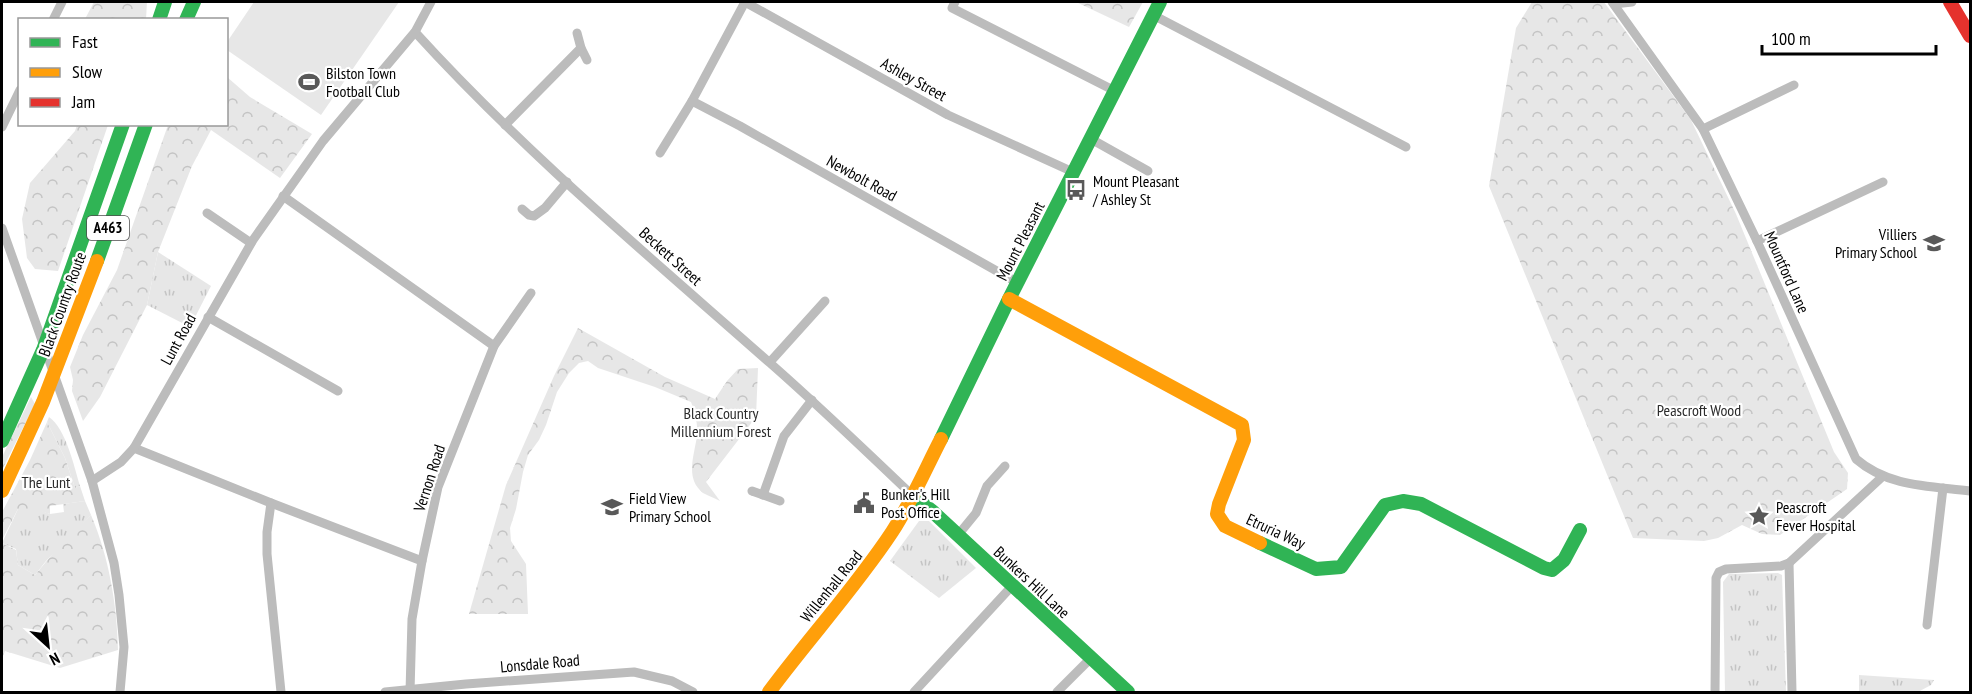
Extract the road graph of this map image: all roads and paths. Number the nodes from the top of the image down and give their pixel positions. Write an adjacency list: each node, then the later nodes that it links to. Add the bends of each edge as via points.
1 (62, 2): 12 (street)
2 (165, 2): 13 (main road)
3 (195, 2): 14 (main road)
4 (431, 2): 15 (street, Lunt Road)
5 (745, 2): 23 (street); 33 (street, Ashley Street, via 948,115)
6 (1160, 2): 11 (main road, Mount Pleasant)
7 (1632, 2): 9 (street)
8 (1950, 2): 17 (main road)
9 (1613, 3): 28 (street, Mountford Lane)
10 (954, 5): 21 (street)
11 (1153, 15): 21 (main road, Mount Pleasant); 30 (street)
12 (54, 18)
13 (160, 18)
14 (187, 18)
15 (415, 32): 24 (street, Beckett Street); 36 (street, Lunt Road, via 323,141)
16 (578, 33): 18 (street)
17 (1971, 36)
18 (581, 48): 19 (street); 24 (street)
19 (587, 60)
20 (1794, 85): 28 (street)
21 (1115, 91): 29 (main road, Mount Pleasant)
22 (18, 94): 27 (street)
23 (692, 101): 31 (street); 42 (street, Newbolt Road)
24 (506, 124): 34 (street, Beckett Street)
25 (122, 126): 51 (main road, Black Country Route / A463, via 43,350)
26 (145, 126): 58 (main road, Black Country Route / A463, via 71,331)
27 (2, 127)
28 (1703, 129): 40 (street, Mountford Lane)
29 (1091, 139): 32 (street); 33 (main road, Mount Pleasant)
30 (1406, 147)
31 (660, 153)
32 (1148, 171)
33 (1073, 172): 42 (main road, Mount Pleasant)
34 (567, 182): 37 (street, via 534,216); 48 (street, Beckett Street)
35 (1883, 182): 40 (street)
36 (283, 196): 41 (street, Lunt Road); 47 (street)
37 (522, 209)
38 (207, 213): 41 (street)
39 (2, 228): 55 (street)
40 (1757, 241): 54 (street, Mountford Lane, via 1856,459)
41 (251, 243): 46 (street, Lunt Road)
42 (1018, 283): 44 (main road, Mount Pleasant)
43 (531, 293): 47 (street, Vernon Road)
44 (1010, 299): 61 (main road, Mount Pleasant); 64 (main road, Etruria Way, via 1242,425 1244,440 1216,513 1225,526 1316,569 1341,567 1385,505 1403,501 1421,504 1552,570 1564,560)
45 (825, 301): 48 (street)
46 (208, 317): 49 (street); 52 (street, Lunt Road)
47 (494, 346): 66 (street, Vernon Road, via 438,487)
48 (770, 362): 50 (street, Beckett Street)
49 (338, 391)
50 (812, 400): 60 (street, via 784,436); 61 (street, Beckett Street)
51 (2, 441)
52 (134, 448): 55 (street, Lunt Road); 63 (street)
53 (1005, 466): 65 (street, via 987,486 976,513)
54 (1882, 477): 56 (street, Mountford Lane); 67 (street)
55 (92, 481): 74 (street, via 119,595 124,647)
56 (1943, 488): 59 (street, Mountford Lane); 69 (street)
57 (752, 490): 60 (street)
58 (2, 491)
59 (1971, 491)
60 (763, 495): 62 (street)
61 (913, 496): 65 (main road, Bunkers Hill Lane); 79 (main road, Willenhall Road, via 864,572)
62 (780, 501)
63 (271, 503): 66 (street); 75 (street, via 267,554)
64 (1580, 530)
65 (958, 535): 68 (main road, Bunkers Hill Lane)
66 (422, 561): 73 (street, Vernon Road, via 412,619)
67 (1789, 563): 83 (street, via 1719,572); 84 (street)
68 (1012, 586): 70 (main road, Bunkers Hill Lane); 80 (street)
69 (1928, 625)
70 (1091, 658): 81 (street); 82 (main road, Bunkers Hill Lane)
71 (466, 684): 72 (street, Lonsdale Road, via 634,672 657,677); 73 (street, Lonsdale Road); 77 (street)
72 (680, 689): 78 (street, Lonsdale Road)
73 (410, 692): 76 (street, Lonsdale Road)
74 (120, 693)
75 (281, 693)
76 (385, 693)
77 (456, 693)
78 (693, 693)
79 (769, 693)
80 (914, 693)
81 (1057, 693)
82 (1128, 693)
83 (1715, 693)
84 (1792, 693)

